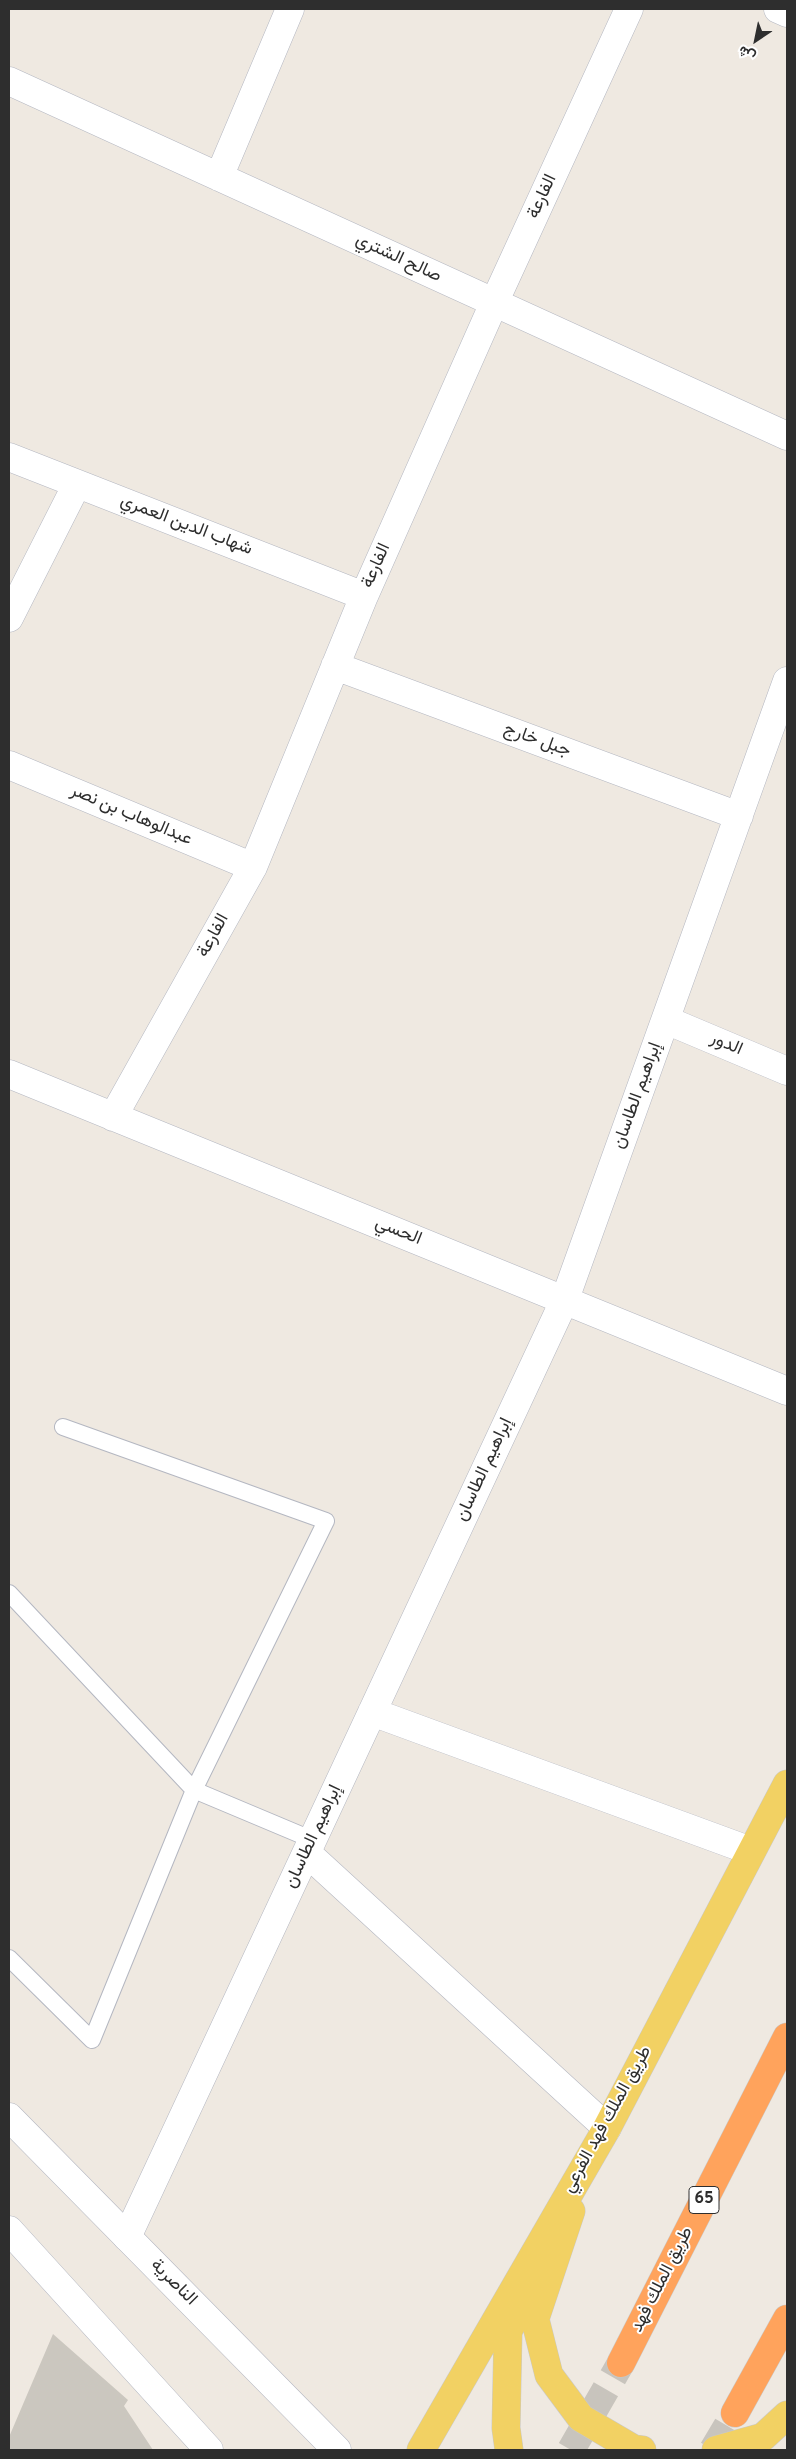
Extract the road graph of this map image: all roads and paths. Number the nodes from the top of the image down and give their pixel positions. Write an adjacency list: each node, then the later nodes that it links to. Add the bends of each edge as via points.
1 (290, 9): 6 (street)
2 (630, 9): 7 (street, الفارعة)
3 (778, 9): 4 (street)
4 (787, 13)
5 (9, 81): 6 (street, صالح الشتري)
6 (219, 177): 7 (street, صالح الشتري)
7 (494, 303): 8 (street, صالح الشتري); 11 (street, الفارعة)
8 (787, 436)
9 (9, 457): 10 (street, شهاب الدين العمري)
10 (77, 484): 11 (street, شهاب الدين العمري); 12 (street)
11 (364, 596): 13 (street, الفارعة)
12 (9, 618)
13 (335, 666): 17 (street, جبل خارج); 18 (street, الفارعة)
14 (787, 680): 15 (street, إبراهيم الطاسان)
15 (778, 738): 17 (street, إبراهيم الطاسان)
16 (9, 766): 18 (street, عبدالوهاب بن نصر)
17 (739, 816): 19 (street, إبراهيم الطاسان)
18 (253, 867): 22 (street, الفارعة)
19 (666, 1020): 20 (street, الدور); 23 (street, إبراهيم الطاسان)
20 (787, 1071)
21 (9, 1074): 22 (street, الحسي)
22 (113, 1117): 23 (street, الحسي)
23 (565, 1299): 24 (street, الحسي); 27 (street, إبراهيم الطاسان)
24 (787, 1391)
25 (63, 1427): 29 (lane, via 326,1521)
26 (9, 1593): 29 (lane)
27 (372, 1712): 30 (street, إبراهيم الطاسان); 31 (street)
28 (787, 1784): 31 (main road, طريق الملك فهد الفرعي)
29 (194, 1790): 30 (lane); 32 (lane, via 92,2040)
30 (310, 1846): 35 (street); 39 (street, إبراهيم الطاسان)
31 (751, 1851): 35 (main road, طريق الملك فهد الفرعي)
32 (9, 1958)
33 (787, 2037): 41 (highway, طريق الملك فهد / 65)
34 (9, 2116): 39 (street, الناصرية)
35 (607, 2128): 36 (main road, طريق الملك فهد الفرعي)
36 (589, 2158): 37 (main road, طريق الملك فهد الفرعي); 48 (main road, via 535,2319 549,2375 581,2418 634,2449)
37 (560, 2206): 46 (main road, طريق الملك فهد الفرعي); 47 (main road, via 508,2332 506,2428)
38 (9, 2230): 44 (street)
39 (127, 2237): 45 (street, الناصرية)
40 (787, 2318): 42 (highway)
41 (621, 2363)
42 (735, 2413)
43 (787, 2415): 49 (main road, via 763,2437)
44 (209, 2450)
45 (337, 2450)
46 (421, 2450)
47 (509, 2450)
48 (642, 2450)
49 (716, 2450)

